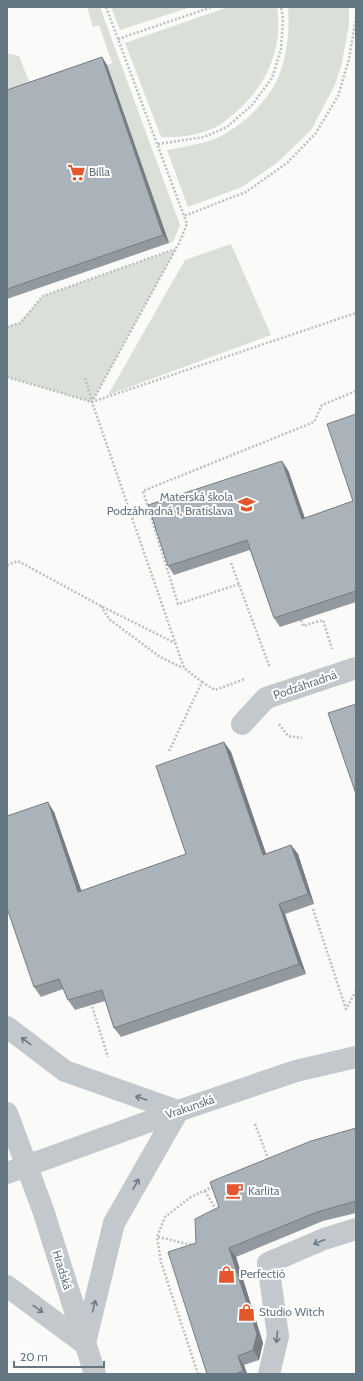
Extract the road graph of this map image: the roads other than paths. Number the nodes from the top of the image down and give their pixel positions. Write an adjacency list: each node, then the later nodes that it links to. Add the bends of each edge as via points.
1 (356, 668): 2 (street, Podzáhradná, via 266,698)
2 (242, 724)
3 (7, 1027): 5 (street, one-way to 3, via 65,1071)
4 (356, 1058): 5 (street, Vrakunská, via 296,1071)
5 (178, 1111): 7 (street, Vrakunská); 11 (street, one-way to 5, via 114,1223)
6 (7, 1113): 7 (street, Hradská)
7 (27, 1166): 8 (street, Vrakunská); 11 (street, Hradská)
8 (7, 1173)
9 (356, 1229): 13 (street, one-way to 13, via 268,1263 278,1336)
10 (7, 1286): 11 (street, one-way to 11)
11 (85, 1344): 12 (street, Hradská)
12 (95, 1374)
13 (268, 1374)

